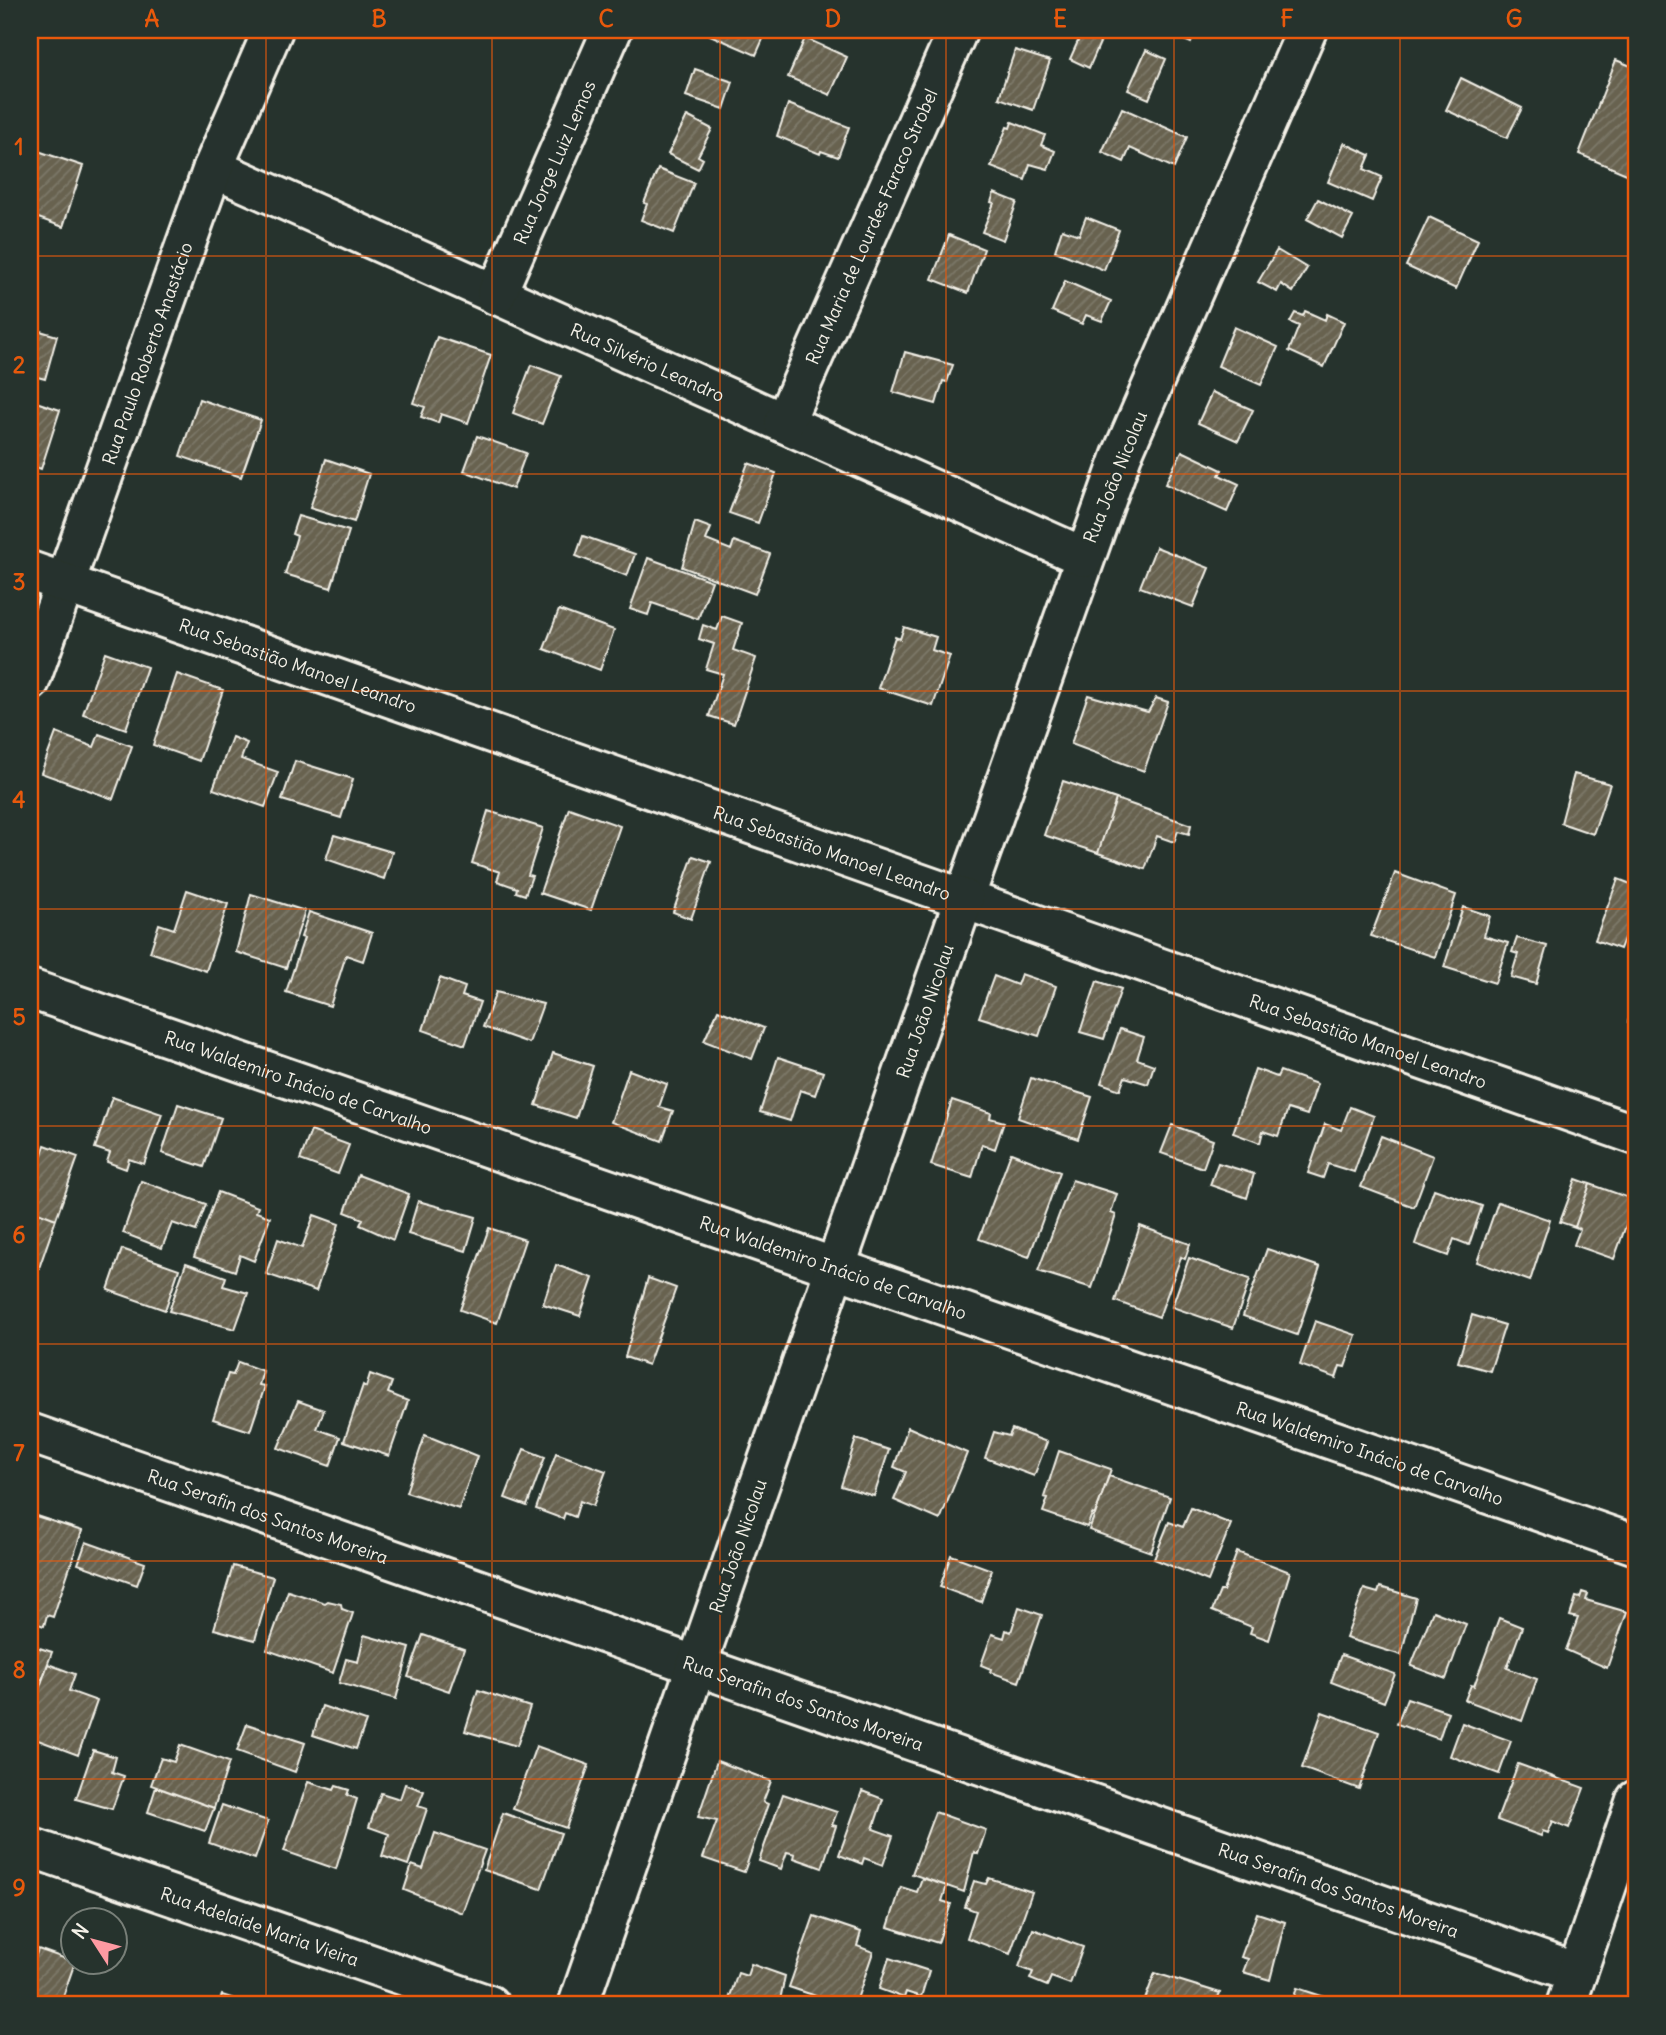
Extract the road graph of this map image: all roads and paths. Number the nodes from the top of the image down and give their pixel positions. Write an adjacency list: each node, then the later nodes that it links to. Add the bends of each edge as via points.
1 (273, 30): 5 (street, Rua Paulo Roberto Anastácio)
2 (612, 30): 6 (street, Rua Jorge Luiz Lemos)
3 (958, 30): 7 (street, Rua Maria de Lourdes Faraco Strobel)
4 (1307, 30): 8 (street, Rua João Nicolau, via 1122,455)
5 (213, 169): 6 (street, Rua Silvério Leandro); 9 (street, Rua Paulo Roberto Anastácio)
6 (496, 295): 7 (street, Rua Silvério Leandro)
7 (784, 423): 8 (street, Rua Silvério Leandro)
8 (1084, 556): 11 (street, Rua João Nicolau)
9 (47, 577): 10 (street, Rua Paulo Roberto Anastácio); 11 (street, Rua Sebastião Manoel Leandro)
10 (30, 681)
11 (964, 899): 13 (street, Rua Sebastião Manoel Leandro); 14 (street, Rua João Nicolau)
12 (30, 989): 14 (street, Rua Waldemiro Inácio de Carvalho)
13 (1636, 1135)
14 (835, 1267): 16 (street, Rua Waldemiro Inácio de Carvalho); 17 (street, Rua João Nicolau)
15 (30, 1433): 17 (street, Rua Serafin dos Santos Moreira)
16 (1636, 1545)
17 (696, 1666): 20 (street, Rua Serafin dos Santos Moreira); 22 (street, Rua João Nicolau)
18 (1636, 1800): 20 (street)
19 (30, 1847): 21 (street, Rua Adelaide Maria Vieira)
20 (1571, 1989)
21 (489, 2005)
22 (578, 2005)

